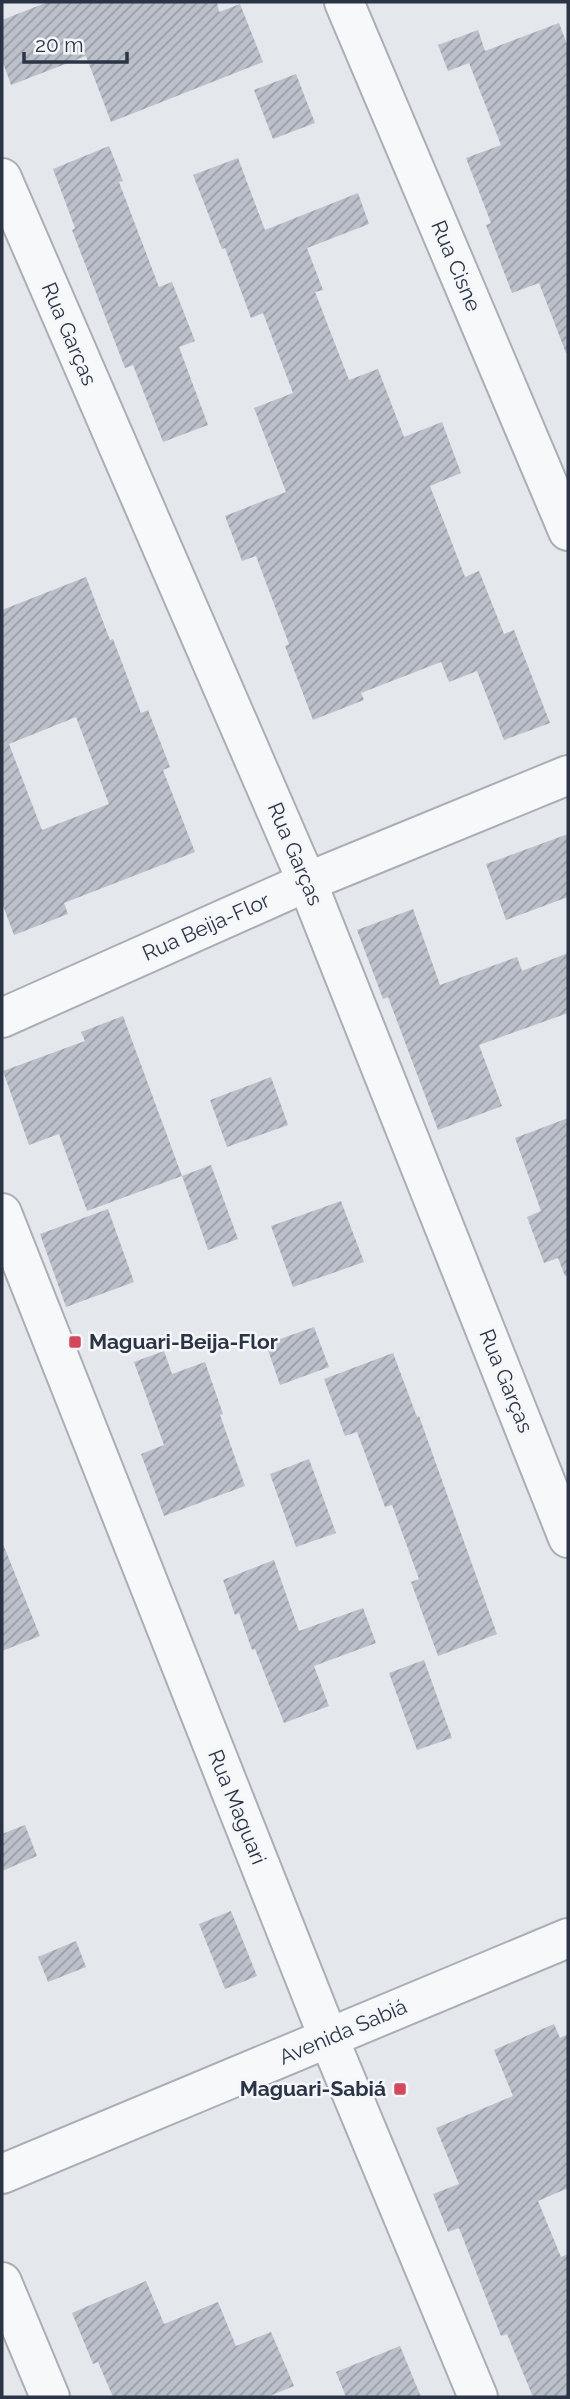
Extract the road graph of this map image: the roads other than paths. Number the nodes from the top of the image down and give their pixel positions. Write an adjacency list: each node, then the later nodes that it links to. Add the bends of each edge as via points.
1 (344, 2): 3 (street, Rua Cisne)
2 (2, 178): 5 (street, Rua Garças)
3 (568, 531)
4 (568, 775): 5 (street, Rua Beija-Flor)
5 (307, 882): 6 (street, Rua Beija-Flor); 8 (street, Rua Garças)
6 (2, 1018)
7 (2, 1213): 10 (street, Rua Maguari)
8 (568, 1538)
9 (568, 1938): 10 (street, Avenida Sabiá)
10 (329, 2039): 11 (street, Avenida Sabiá); 14 (street, Rua Maguari)
11 (2, 2174)
12 (2, 2282): 13 (street)
13 (50, 2397)
14 (478, 2397)

